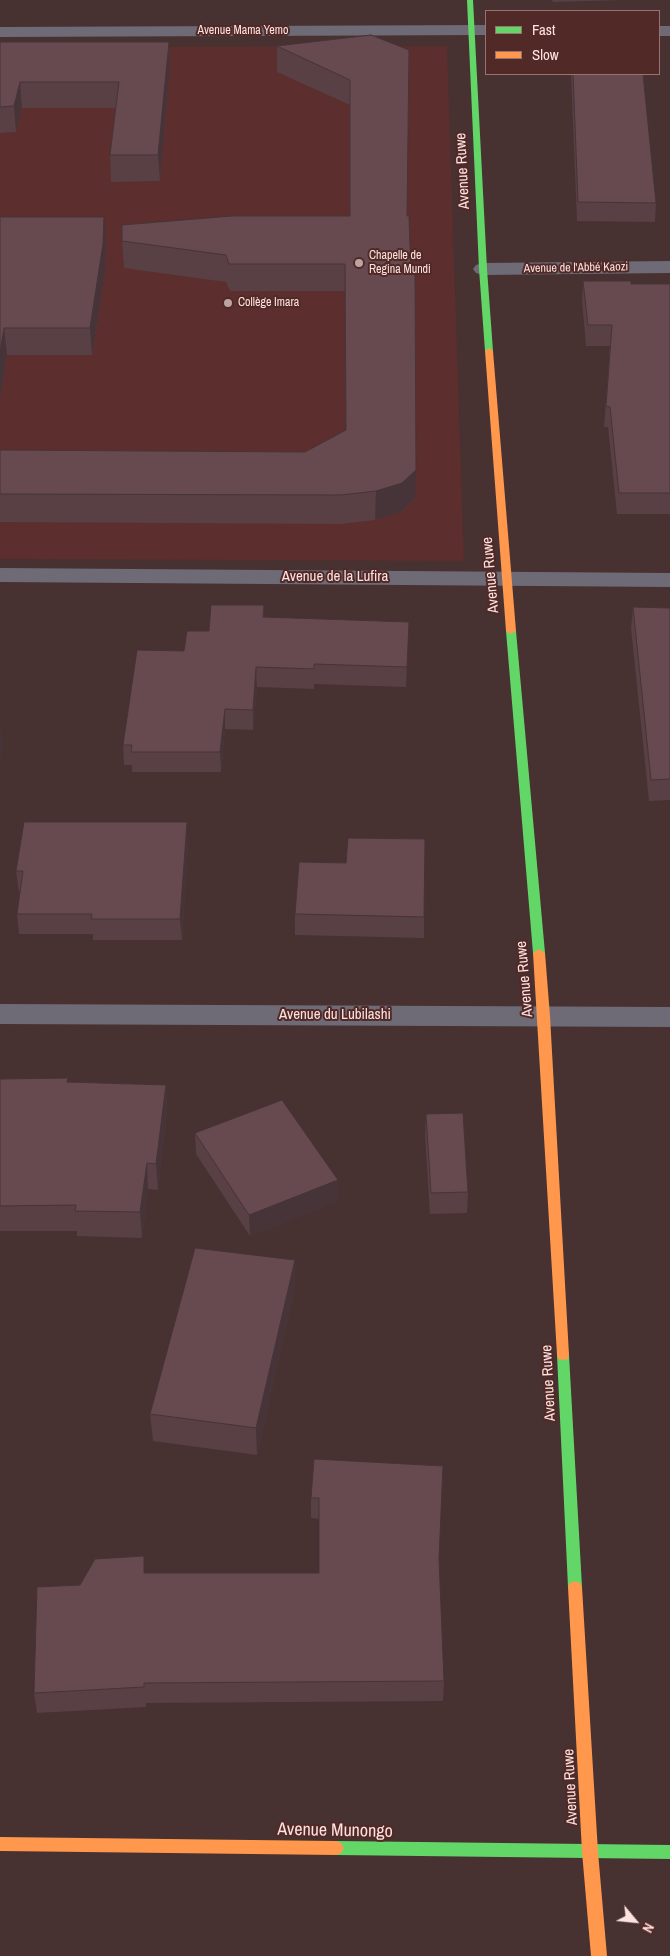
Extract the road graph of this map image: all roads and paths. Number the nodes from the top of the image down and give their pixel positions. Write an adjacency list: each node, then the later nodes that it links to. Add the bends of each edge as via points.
1 (470, 0): 2 (street, Avenue Ruwe)
2 (479, 30): 3 (street, Avenue Mama Yemo); 5 (street, Avenue Ruwe)
3 (0, 32)
4 (670, 267): 5 (street, Avenue de l'Abbé Kaozi)
5 (483, 269): 7 (street, Avenue Ruwe)
6 (0, 575): 7 (street, Avenue de la Lufira)
7 (506, 579): 8 (street, Avenue de la Lufira); 10 (street, Avenue Ruwe)
8 (670, 580)
9 (0, 1014): 10 (street, Avenue du Lubilashi)
10 (544, 1016): 11 (street, Avenue du Lubilashi); 13 (street, Avenue Ruwe)
11 (670, 1017)
12 (0, 1844): 13 (street, Avenue Munongo)
13 (590, 1852): 14 (street, Avenue Munongo); 15 (street, Avenue Ruwe)
14 (670, 1852)
15 (599, 1956)

